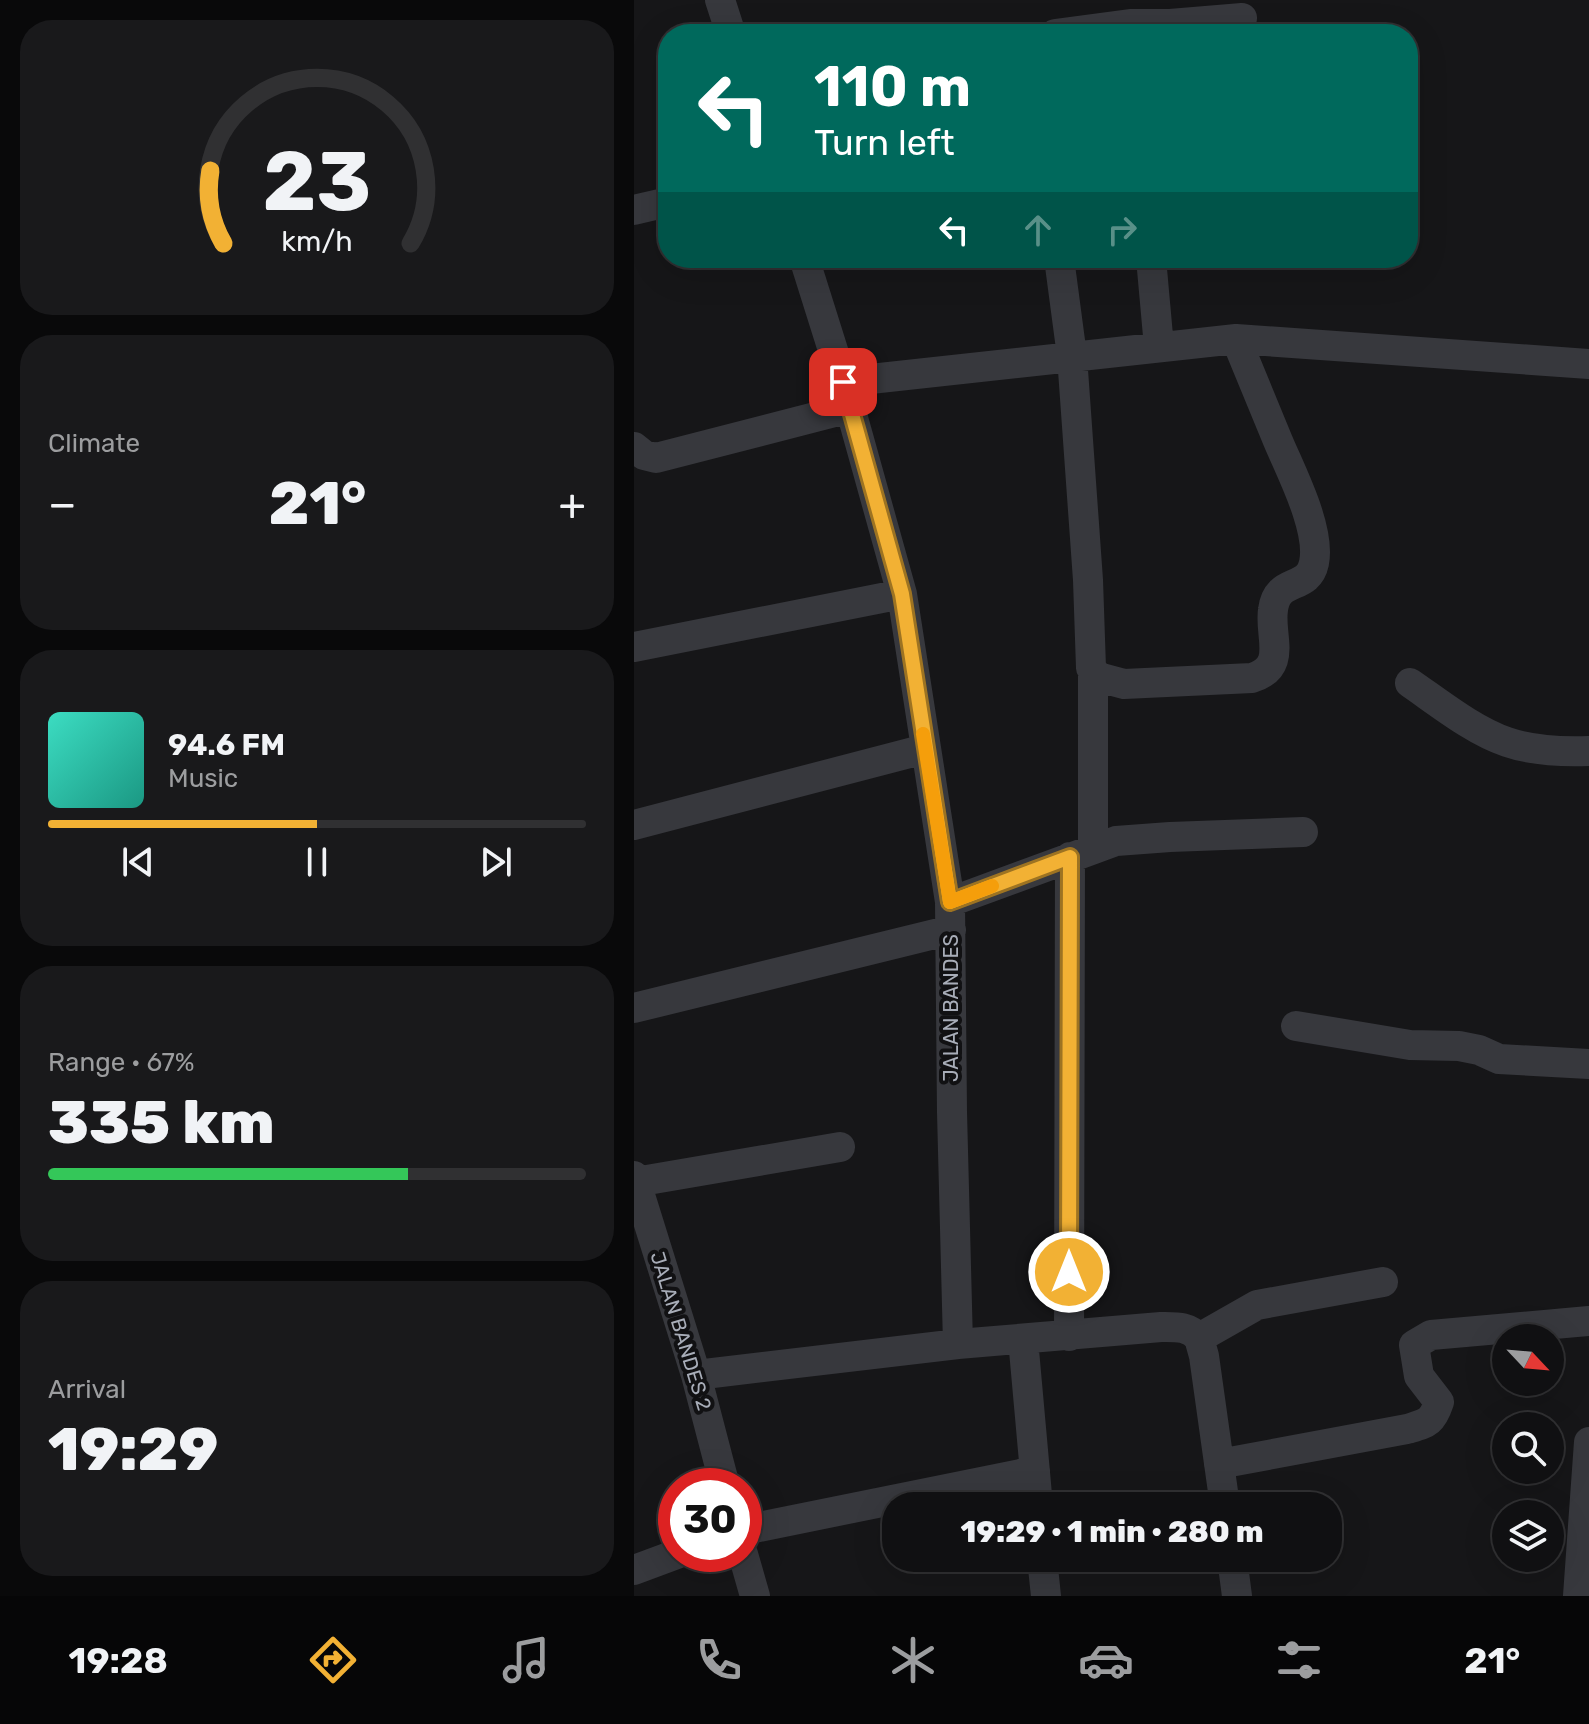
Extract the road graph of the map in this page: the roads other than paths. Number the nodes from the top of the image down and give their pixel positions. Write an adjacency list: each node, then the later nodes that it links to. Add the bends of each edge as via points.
1 (720, 0): 3 (street)
2 (1242, 18): 4 (street)
3 (728, 24)
4 (1203, 24)
5 (658, 204): 6 (street)
6 (634, 210)
7 (807, 268): 14 (street, JALAN BANDES)
8 (1060, 268): 12 (street)
9 (1152, 268): 11 (street)
10 (1236, 339): 11 (street); 13 (street); 18 (street, via 1309,517 1314,566 1275,599 1275,651 1262,675 1124,684)
11 (1159, 347): 12 (street)
12 (1072, 356): 14 (street); 18 (street)
13 (1589, 364)
14 (847, 395): 15 (street, via 656,458); 16 (street, JALAN BANDES)
15 (634, 447)
16 (902, 594): 17 (street); 20 (street, JALAN BANDES)
17 (634, 647)
18 (1093, 673): 24 (street)
19 (1410, 683): 21 (street, via 1506,742)
20 (925, 749): 22 (street); 25 (street, JALAN BANDES)
21 (1589, 751)
22 (634, 825)
23 (1303, 832): 24 (street, via 1116,841)
24 (1081, 853): 25 (street); 33 (street)
25 (950, 916): 26 (street); 36 (street, JALAN BANDES)
26 (634, 1008)
27 (1296, 1026): 28 (street, via 1410,1045 1459,1046 1499,1059)
28 (1589, 1064)
29 (840, 1147): 30 (street)
30 (636, 1190): 37 (street, JALAN BANDES 2)
31 (1383, 1282): 34 (street, via 1257,1305)
32 (1589, 1321): 39 (street, via 1431,1335 1414,1345 1419,1376 1439,1402 1428,1422)
33 (1069, 1336): 34 (street, via 1174,1327); 35 (street)
34 (1199, 1338): 39 (street)
35 (1023, 1339): 36 (street); 41 (street)
36 (958, 1344): 37 (street)
37 (696, 1375): 40 (street, JALAN BANDES 2)
38 (1589, 1442): 45 (street)
39 (1219, 1464): 43 (street)
40 (720, 1468)
41 (1035, 1471): 42 (street); 44 (street)
42 (1037, 1492)
43 (1223, 1492)
44 (762, 1526)
45 (1586, 1533): 54 (street)
46 (658, 1561): 47 (street)
47 (634, 1570)
48 (748, 1572): 51 (street)
49 (1043, 1572): 52 (street)
50 (1234, 1572): 53 (street)
51 (755, 1596)
52 (1046, 1596)
53 (1237, 1596)
54 (1578, 1596)

